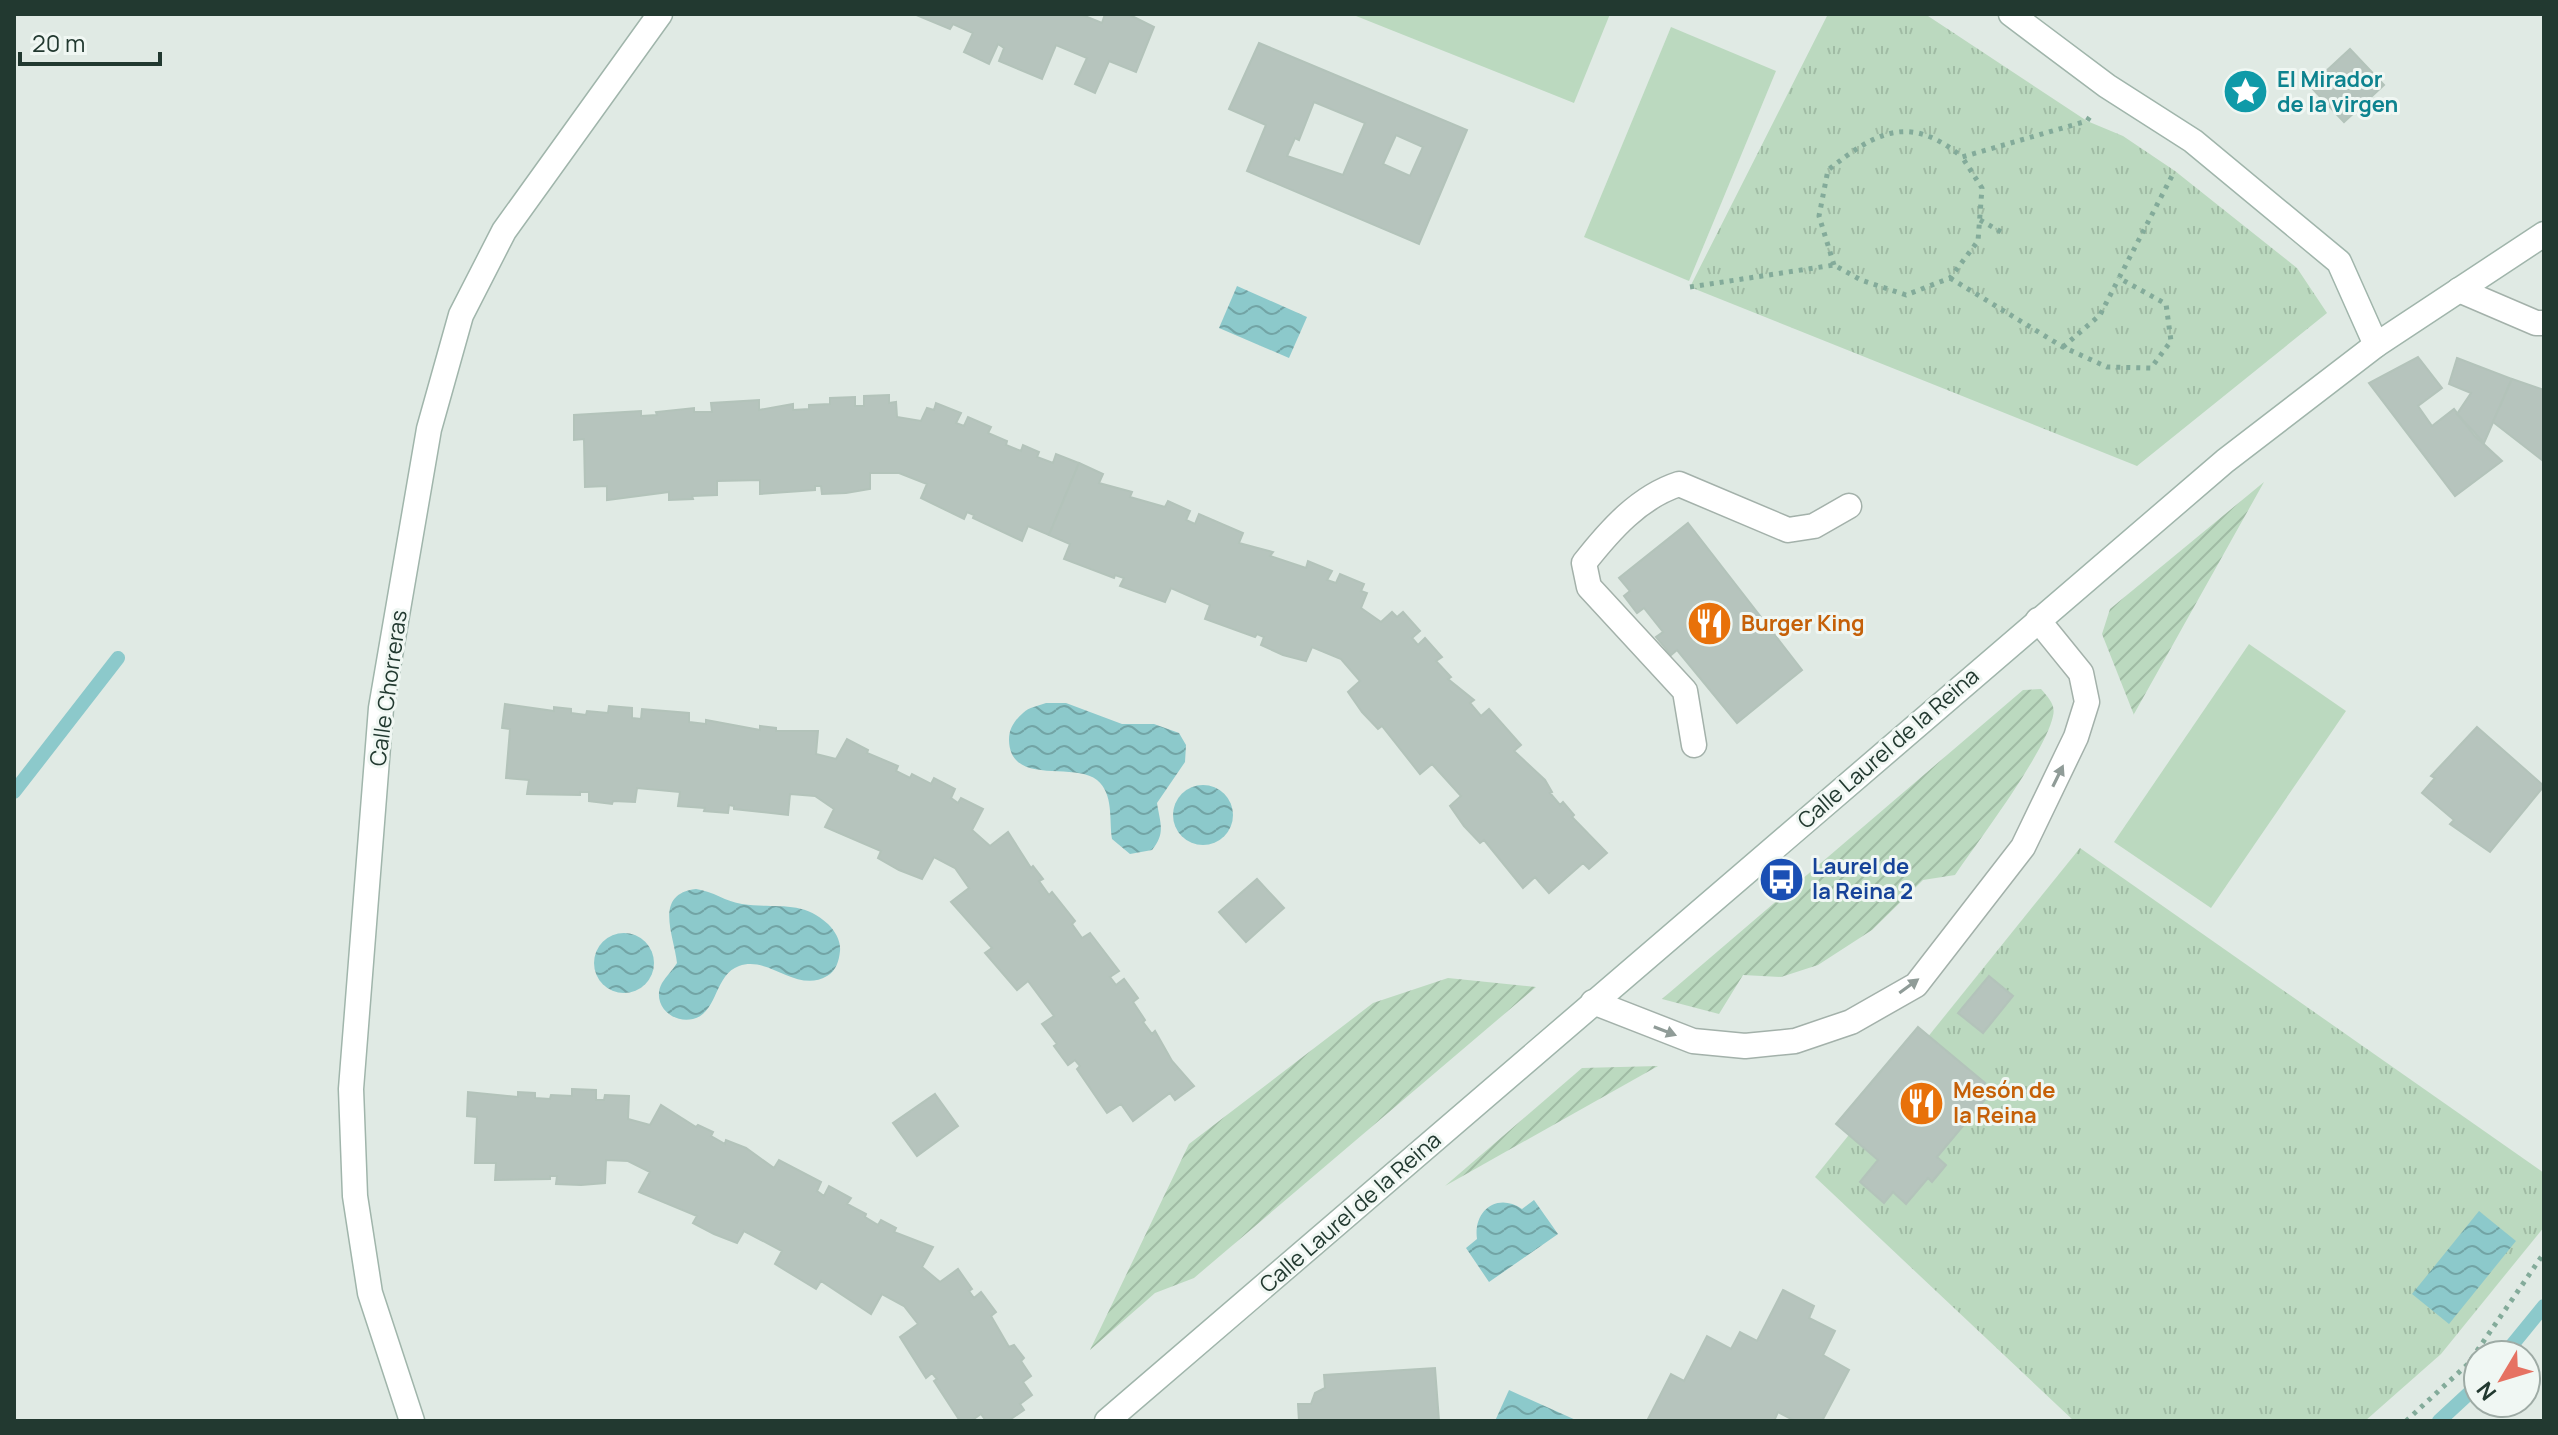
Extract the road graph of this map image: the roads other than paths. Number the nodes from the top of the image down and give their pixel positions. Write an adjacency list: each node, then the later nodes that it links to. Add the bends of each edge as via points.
1 (660, 14): 11 (street, Calle Chorreras, via 504,231 461,315 429,429 381,708 351,1089 355,1196 370,1293)
2 (2011, 14): 6 (street, via 2107,86 2193,141 2339,262)
3 (2544, 234): 4 (street, Calle Laurel de la Reina)
4 (2459, 290): 5 (street); 6 (street, Calle Laurel de la Reina)
5 (2544, 323)
6 (2376, 345): 8 (street, Calle Laurel de la Reina, via 2225,461)
7 (1849, 506): 9 (street, via 1814,526 1788,530 1679,484 1654,492 1584,563 1589,587 1685,691)
8 (2038, 620): 10 (street, Calle Laurel de la Reina); 10 (street, one-way to 8, via 1693,1041 1745,1046 1795,1041 1851,1022 1916,985 2023,847 2076,737 2087,702 2081,673)
9 (1694, 745)
10 (1593, 1002): 12 (street, Calle Laurel de la Reina)
11 (412, 1421)
12 (1107, 1421)

